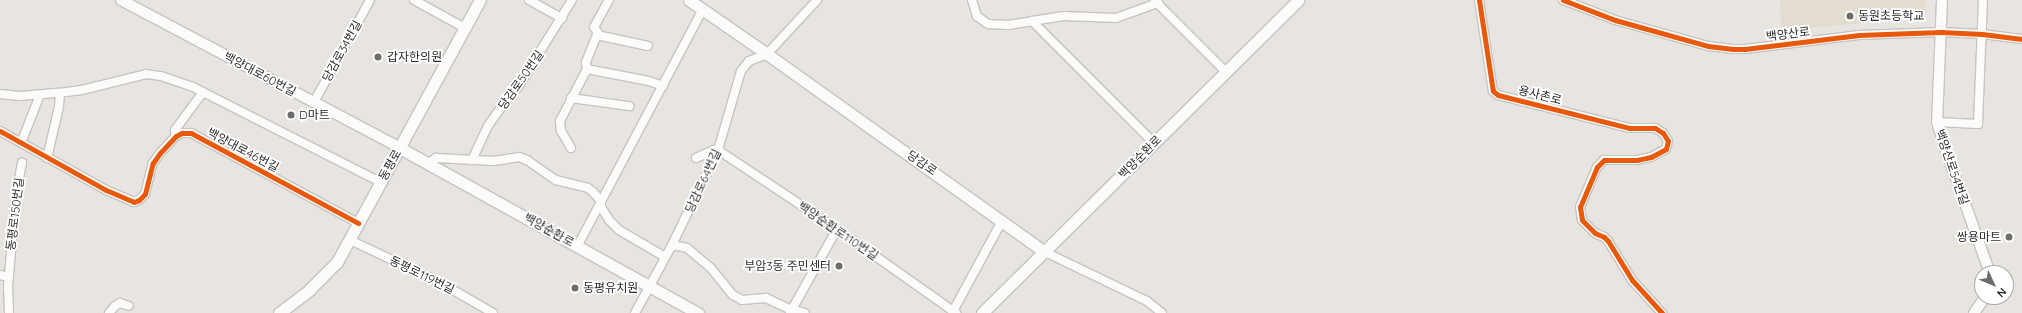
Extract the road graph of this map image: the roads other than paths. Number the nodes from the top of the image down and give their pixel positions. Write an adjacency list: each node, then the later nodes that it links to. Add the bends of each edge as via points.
1 (120, 0): 35 (street, 백양대로60번길)
2 (370, 0): 35 (street, 당감로34번길)
3 (414, 0): 20 (street)
4 (480, 0): 20 (main road, 동평로)
5 (529, 0): 18 (street)
6 (572, 0): 18 (street, 당감로50번길)
7 (609, 0): 23 (street, via 594,27)
8 (689, 0): 17 (main road, 당감로)
9 (817, 0): 26 (street)
10 (972, 0): 19 (street, via 977,16 988,24 1008,25)
11 (1298, 0): 28 (main road, 백양순환로)
12 (1479, 0): 78 (street, 용사촌로, via 1494,91 1498,95 1629,128 1655,128 1663,133 1668,141 1666,149 1651,157 1637,160 1604,160 1597,167 1580,207 1582,220 1594,233 1608,241 1632,280)
13 (1563, 0): 21 (street, 백양산로, via 1630,24 1708,46 1733,49 1859,35)
14 (1942, 0): 21 (street, 백양산로54번길)
15 (1983, 0): 22 (street)
16 (1156, 2): 19 (street, via 1116,18 1064,16); 28 (street)
17 (703, 9): 26 (main road, 당감로); 29 (street)
18 (562, 18): 47 (street, 당감로50번길, via 518,87 488,126)
19 (1032, 21): 41 (street)
20 (465, 28): 42 (main road, 동평로)
21 (1941, 32): 22 (street, 백양산로); 37 (street, 백양산로54번길)
22 (1982, 34): 24 (street, 백양산로); 37 (street, via 1978,124)
23 (597, 35): 25 (street); 27 (street, via 586,62)
24 (2022, 39)
25 (648, 46)
26 (768, 54): 44 (street, 당감로64번길, via 749,61 741,72); 52 (main road, 당감로)
27 (587, 69): 29 (street); 34 (street)
28 (1226, 72): 41 (main road, 백양순환로)
29 (663, 86): 51 (street)
30 (203, 92): 31 (street, via 169,78 146,74); 39 (street, via 175,130); 50 (street)
31 (60, 93): 33 (street); 45 (street)
32 (0, 94): 33 (street)
33 (40, 95): 40 (street)
34 (571, 98): 36 (street); 43 (street, via 560,121 561,131)
35 (314, 102): 42 (street, 백양대로60번길)
36 (629, 106)
37 (1937, 122): 60 (street, 백양산로54번길)
38 (0, 131): 40 (street)
39 (176, 136): 45 (street, via 153,163 145,194 134,202); 53 (street, 백양대로46번길, via 191,133)
40 (21, 143): 45 (street)
41 (1154, 143): 58 (main road, 백양순환로)
42 (400, 148): 49 (main road, 백양순환로); 50 (main road, 동평로)
43 (571, 148)
44 (718, 150): 46 (street); 54 (street, 백양순환로110번길); 57 (street, 당감로64번길)
45 (47, 158)
46 (696, 158)
47 (472, 160): 49 (street, via 436,158); 51 (street, via 494,161 519,157 556,180 588,188)
48 (22, 163): 62 (street, 동평로150번길, via 16,194)
49 (429, 163): 56 (main road, 백양순환로)
50 (380, 182): 53 (main road, 동평로)
51 (601, 201): 56 (street); 59 (street, via 601,207 609,220 619,230)
52 (1002, 221): 58 (main road, 당감로); 68 (street)
53 (358, 223): 55 (main road, 동평로)
54 (837, 229): 67 (street); 68 (street, 백양순환로110번길)
55 (350, 240): 64 (street, 동평로119번길, via 441,283); 66 (main road, 동평로, via 337,262)
56 (578, 245): 63 (main road, 백양순환로)
57 (672, 245): 59 (street, 당감로64번길); 67 (street, via 687,248 700,258 733,295 742,300 766,298)
58 (1045, 252): 76 (main road, 백양순환로); 77 (street, 당감로, via 1147,301)
59 (665, 257): 63 (street, 당감로64번길)
60 (1987, 265)
61 (0, 275): 62 (street)
62 (9, 277): 69 (street, 동평로150번길)
63 (650, 285): 73 (street, 당감로64번길); 74 (main road, 백양순환로)
64 (478, 304): 71 (street); 72 (street, 동평로119번길)
65 (129, 306): 70 (street, via 120,303)
66 (284, 312)
67 (791, 312): 75 (street)
68 (954, 312)
69 (9, 313)
70 (109, 313)
71 (479, 313)
72 (493, 313)
73 (635, 313)
74 (698, 313)
75 (805, 313)
76 (982, 313)
77 (1162, 313)
78 (1662, 313)

